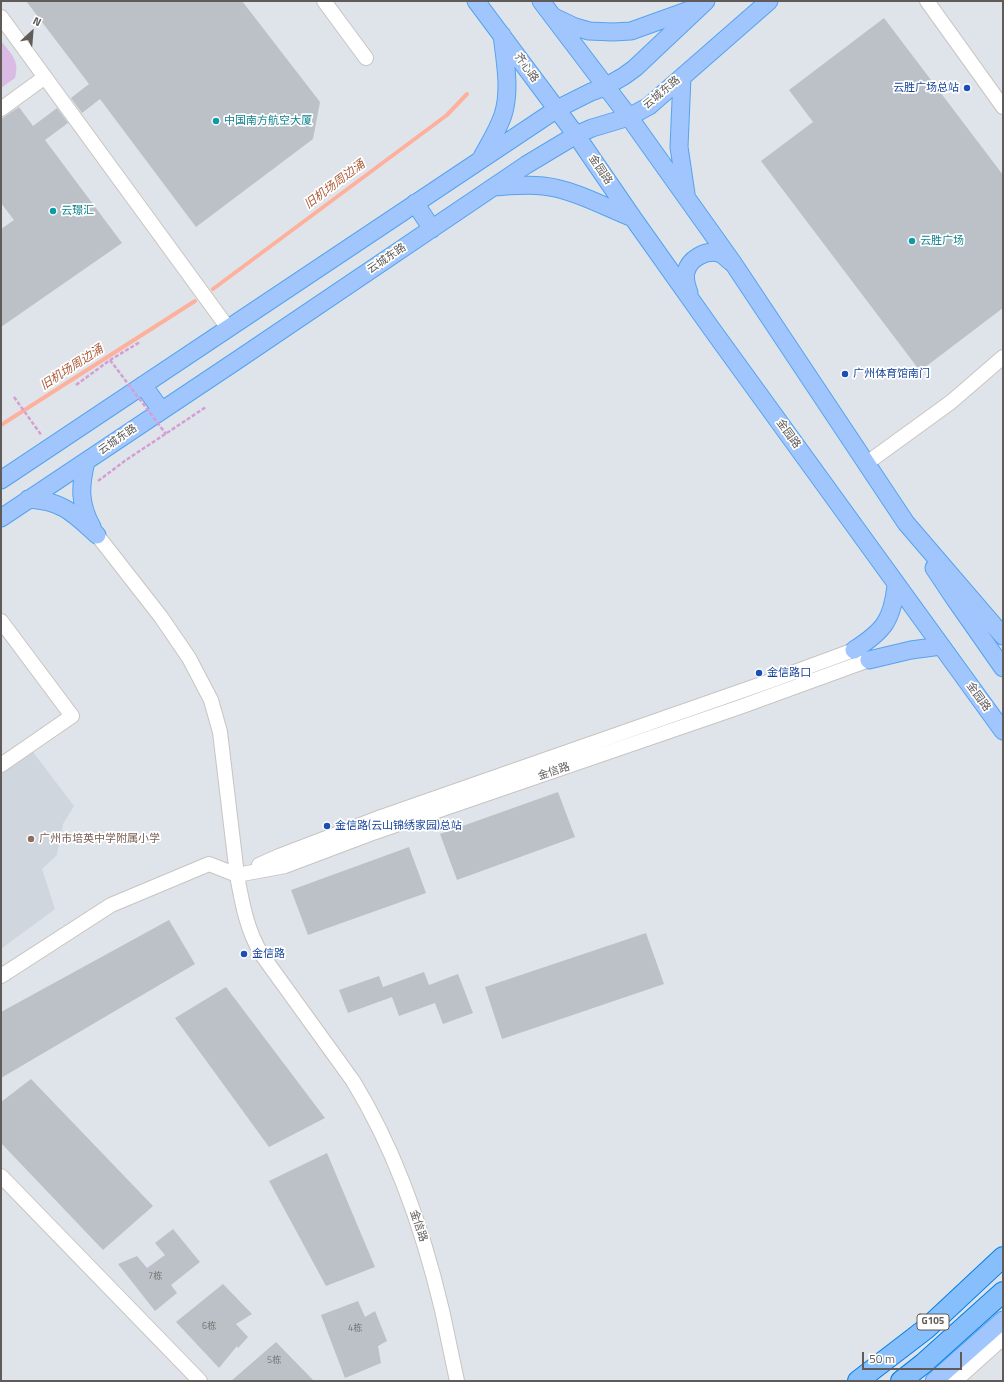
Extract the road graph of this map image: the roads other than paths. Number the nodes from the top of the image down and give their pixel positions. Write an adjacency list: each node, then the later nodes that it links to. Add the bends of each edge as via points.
1 (324, 1): 10 (street)
2 (476, 1): 9 (main road, 齐心路)
3 (541, 1): 7 (main road)
4 (769, 1): 12 (main road, 云城东路)
5 (927, 1): 14 (street)
6 (704, 3): 7 (main road, via 631,31 589,30 575,27); 13 (main road, via 635,68)
7 (552, 16): 13 (main road)
8 (1, 17): 11 (street)
9 (502, 35): 16 (main road, 齐心路); 19 (main road, via 507,77 506,101 498,128)
10 (366, 58)
11 (45, 77): 15 (street); 27 (street)
12 (682, 77): 17 (main road, 云城东路, via 648,106); 21 (main road, via 679,147)
13 (605, 87): 16 (main road); 17 (main road)
14 (1003, 107)
15 (1, 109)
16 (557, 109): 18 (main road, 齐心路); 19 (main road)
17 (629, 117): 18 (main road, 云城东路); 21 (main road)
18 (576, 135): 20 (main road, 云城东路); 23 (main road, 金园路)
19 (480, 160): 22 (main road)
20 (493, 187): 23 (main road, via 545,186 571,192); 24 (main road, 云城东路)
21 (686, 197): 25 (main road)
22 (415, 203): 24 (main road); 27 (main road)
23 (633, 218): 26 (main road, 金园路)
24 (432, 229): 30 (main road, 云城东路)
25 (733, 264): 26 (main road, via 719,253 694,258 686,271 685,283); 32 (main road)
26 (692, 300): 38 (main road, 金园路)
27 (228, 328): 29 (main road)
28 (1003, 358): 32 (street, via 951,402)
29 (143, 385): 30 (main road); 33 (main road)
30 (161, 410): 31 (main road, 云城东路)
31 (86, 462): 34 (main road, 云城东路); 37 (main road, via 81,493 88,521)
32 (867, 463): 36 (main road)
33 (1, 480)
34 (28, 499): 35 (main road, 云城东路); 37 (main road, via 44,500 69,510)
35 (1, 518)
36 (906, 523): 40 (main road); 44 (main road)
37 (97, 535): 47 (street, via 165,623 189,658 211,700 220,732)
38 (896, 586): 41 (main road, 金园路); 42 (main road, via 889,618 870,640)
39 (1, 621): 46 (street, via 72,716)
40 (1003, 636)
41 (940, 646): 43 (main road); 45 (main road, 金园路)
42 (854, 650): 47 (street, 金信路, via 381,818 279,856)
43 (869, 660): 47 (street, 金信路, via 284,866)
44 (1003, 668)
45 (1003, 731)
46 (1, 765)
47 (237, 875): 48 (street, via 209,864 111,905); 55 (street, 金信路, via 255,944 353,1081 382,1134 418,1224 442,1310)
48 (1, 976)
49 (1, 1176): 54 (street)
50 (1003, 1257): 56 (highway, G105, via 927,1328)
51 (1003, 1292): 57 (highway, G105)
52 (1003, 1320): 58 (main road)
53 (1003, 1338): 59 (street)
54 (200, 1381)
55 (457, 1381)
56 (858, 1381)
57 (901, 1381)
58 (934, 1381)
59 (955, 1381)

